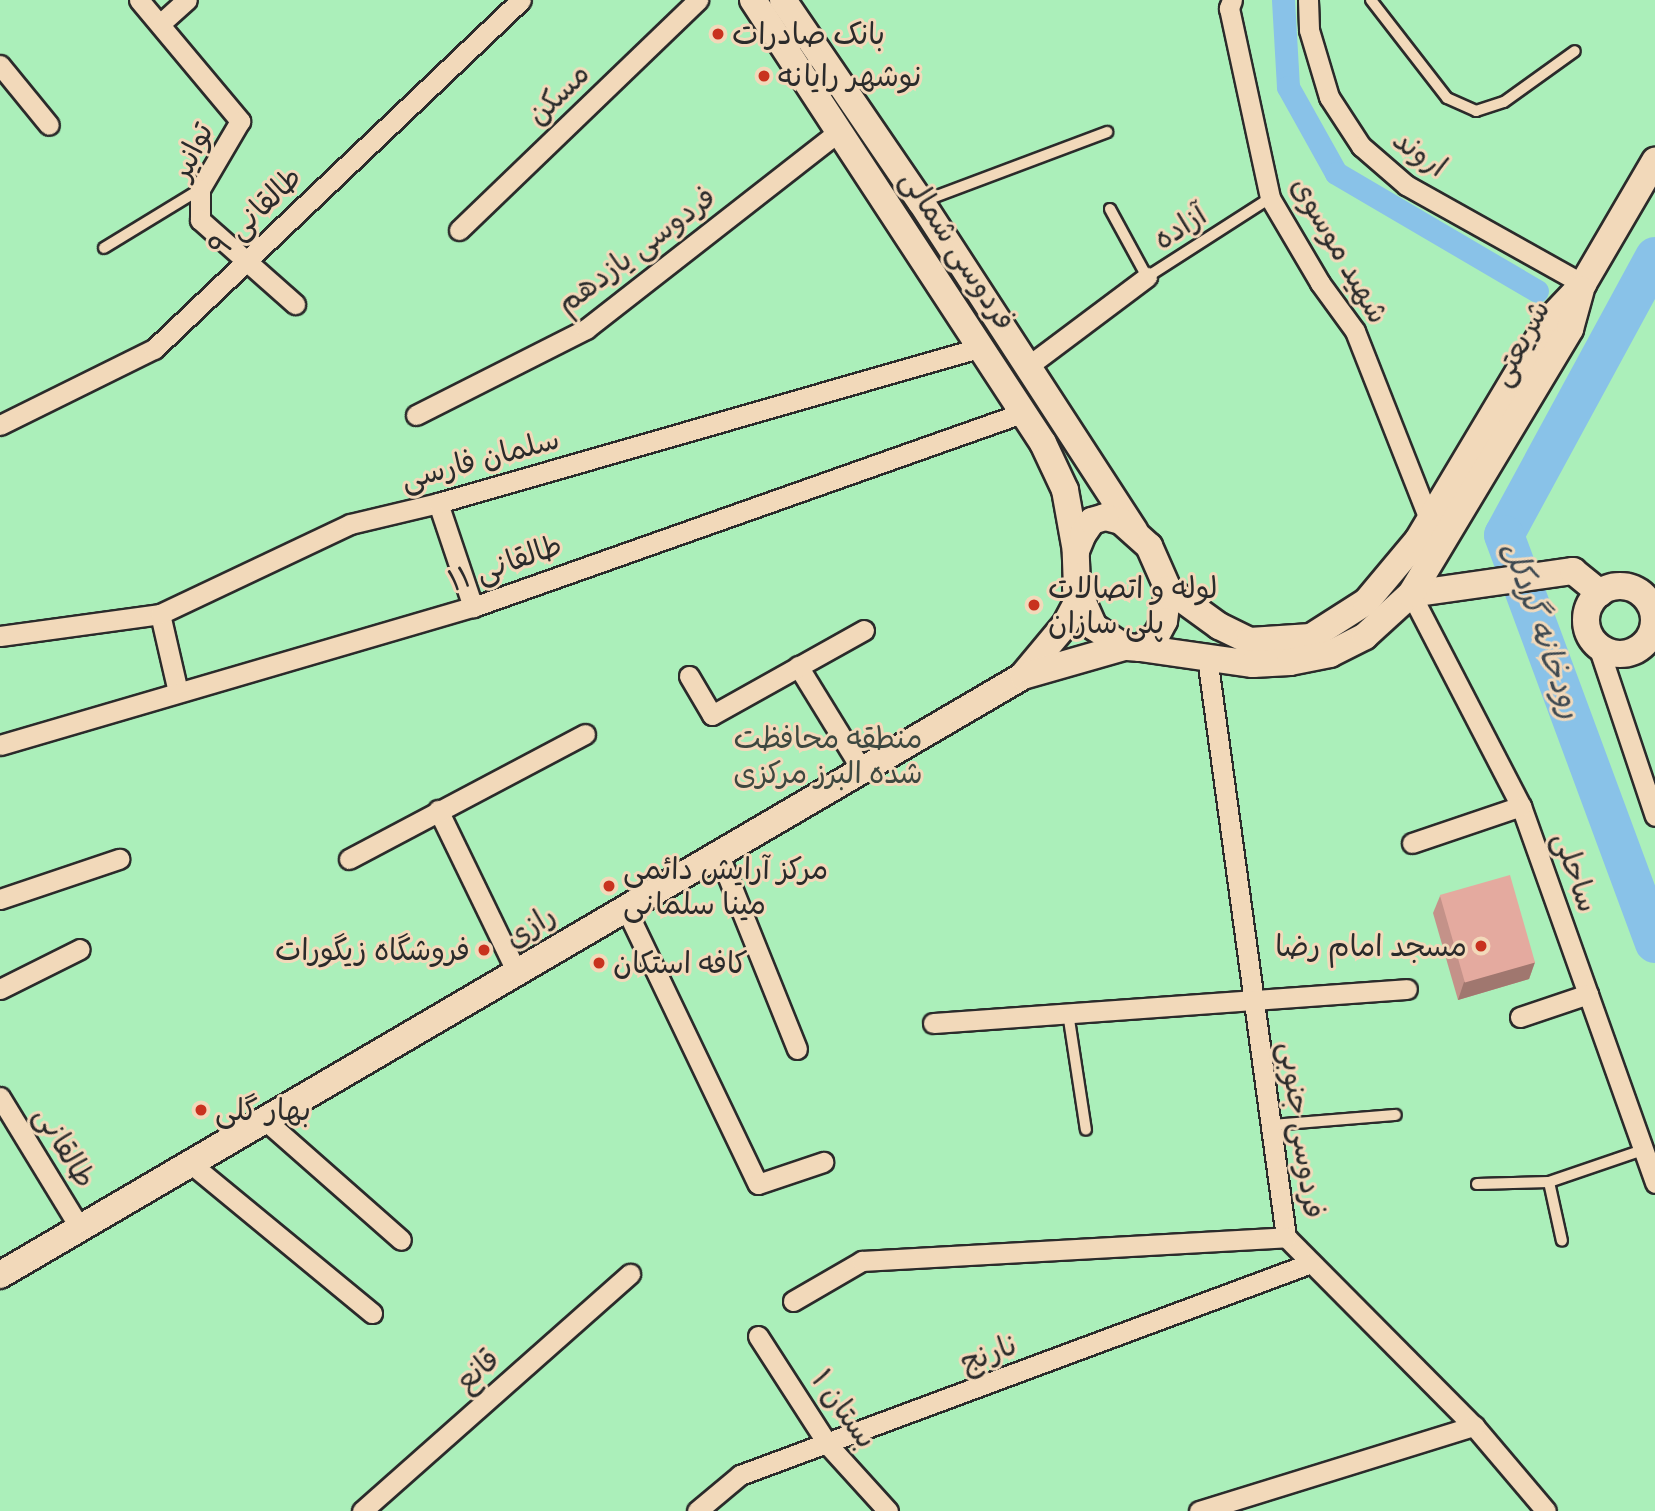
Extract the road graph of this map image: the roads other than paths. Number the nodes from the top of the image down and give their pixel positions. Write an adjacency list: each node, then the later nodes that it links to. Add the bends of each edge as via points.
1 (139, 0): 10 (street, توانیر)
2 (187, 0): 10 (street)
3 (521, 0): 23 (street, طالقانی ۹)
4 (698, 0): 21 (street, مسکن)
5 (753, 0): 14 (street, فردوسی شمالی)
6 (783, 0): 19 (street, فردوسی شمالی)
7 (1308, 0): 25 (street, اروند, via 1309,30 1329,97 1361,146 1406,185)
8 (1371, 0): 11 (lane, اروند, via 1447,98 1476,111 1504,102)
9 (1227, 3): 18 (street, شهید موسوی)
10 (160, 24): 17 (street, توانیر, via 240,121)
11 (1575, 51)
12 (0, 65): 13 (street)
13 (49, 125)
14 (841, 130): 27 (street, فردوسی شمالی); 30 (street, فردوسی یازدهم, via 586,329)
15 (1107, 132): 19 (lane)
16 (1655, 161): 25 (street)
17 (200, 189): 22 (lane); 23 (street, توانیر, via 201,220)
18 (1270, 198): 24 (lane, آزاده); 33 (street, شهید موسوی, via 1320,283 1355,331)
19 (921, 202): 28 (street, فردوسی شمالی)
20 (1110, 209): 24 (lane, آزاده)
21 (459, 230)
22 (104, 248)
23 (247, 261): 26 (street, توانیر); 31 (street, طالقانی ۹, via 154,349)
24 (1147, 277): 28 (street)
25 (1583, 284): 33 (street, شریعتی, via 1551,318); 38 (street, شریعتی, via 1570,329)
26 (295, 304)
27 (982, 347): 29 (street, فردوسی شمالی); 32 (street, سلمان فارسی)
28 (1027, 367): 34 (street, فردوسی شمالی)
29 (1022, 413): 35 (street, فردوسی شمالی, via 1065,491); 39 (street, طالقانی ۱۱)
30 (416, 415)
31 (0, 425)
32 (438, 503): 39 (street); 40 (street, سلمان فارسی, via 350,524)
33 (1430, 521): 36 (street, شریعتی, via 1399,566 1366,602 1311,637 1250,641 1219,626)
34 (1135, 531): 35 (street, via 1105,517 1092,522); 36 (street, via 1159,563)
35 (1075, 560): 45 (street, via 1084,610 1094,627); 49 (street, via 1077,602 1054,641)
36 (1168, 589): 45 (street, via 1164,621 1156,636)
37 (1600, 593): 38 (street, via 1573,571); 43 (street, via 1611,587 1636,589 1653,608); 44 (street, via 1587,614 1591,637)
38 (1411, 594): 46 (street, شریعتی, via 1365,636 1330,654 1253,664); 54 (street, ساحلی)
39 (473, 607): 50 (street, طالقانی ۱۱)
40 (160, 614): 42 (street, سلمان فارسی); 50 (street)
41 (864, 630): 47 (street)
42 (0, 636)
43 (1652, 638): 44 (street, via 1619,654)
44 (1598, 646): 56 (street)
45 (1132, 648): 46 (street, شریعتی); 49 (street)
46 (1208, 657): 68 (street, فردوسی جنوبی)
47 (797, 666): 48 (street, via 712,715); 53 (street)
48 (689, 676)
49 (1023, 676): 53 (street, رازی)
50 (178, 692): 52 (street, طالقانی ۱۱)
51 (585, 734): 55 (street)
52 (0, 746)
53 (862, 770): 58 (street, رازی)
54 (1521, 806): 57 (street); 67 (street, ساحلی)
55 (438, 810): 60 (street); 64 (street)
56 (1655, 816)
57 (1412, 843)
58 (719, 855): 62 (street, رازی); 72 (street)
59 (119, 859): 61 (street)
60 (349, 859)
61 (0, 900)
62 (625, 907): 64 (street, رازی); 79 (street, via 758,1184)
63 (80, 949): 65 (street)
64 (517, 973): 75 (street, رازی)
65 (0, 989)
66 (1407, 989): 68 (street)
67 (1588, 994): 70 (street); 78 (street, ساحلی)
68 (1254, 998): 69 (street); 76 (street, فردوسی جنوبی)
69 (1068, 1012): 71 (street); 77 (lane)
70 (1520, 1017)
71 (933, 1023)
72 (797, 1049)
73 (0, 1097): 84 (street, طالقانی)
74 (1396, 1115): 76 (lane)
75 (265, 1120): 80 (street, رازی); 86 (street)
76 (1271, 1125): 85 (street, فردوسی جنوبی)
77 (1086, 1130)
78 (1643, 1150): 81 (lane); 82 (street, ساحلی)
79 (823, 1162)
80 (190, 1163): 84 (street, رازی); 92 (street)
81 (1549, 1182): 83 (lane); 87 (lane)
82 (1655, 1183)
83 (1477, 1184)
84 (80, 1228): 90 (street, رازی)
85 (1286, 1237): 88 (street, فردوسی جنوبی); 91 (street, via 862,1261)
86 (401, 1240)
87 (1562, 1241)
88 (1311, 1263): 94 (street, فردوسی جنوبی); 95 (street, نارنج)
89 (631, 1274): 96 (street, قانع)
90 (0, 1275)
91 (793, 1301)
92 (372, 1314)
93 (758, 1336): 95 (street, بستان ۱)
94 (1474, 1426): 99 (street); 100 (street, فردوسی جنوبی)
95 (829, 1446): 97 (street, نارنج, via 740,1475); 98 (street, بستان ۱)
96 (362, 1511)
97 (697, 1511)
98 (888, 1511)
99 (1199, 1511)
100 (1546, 1511)

